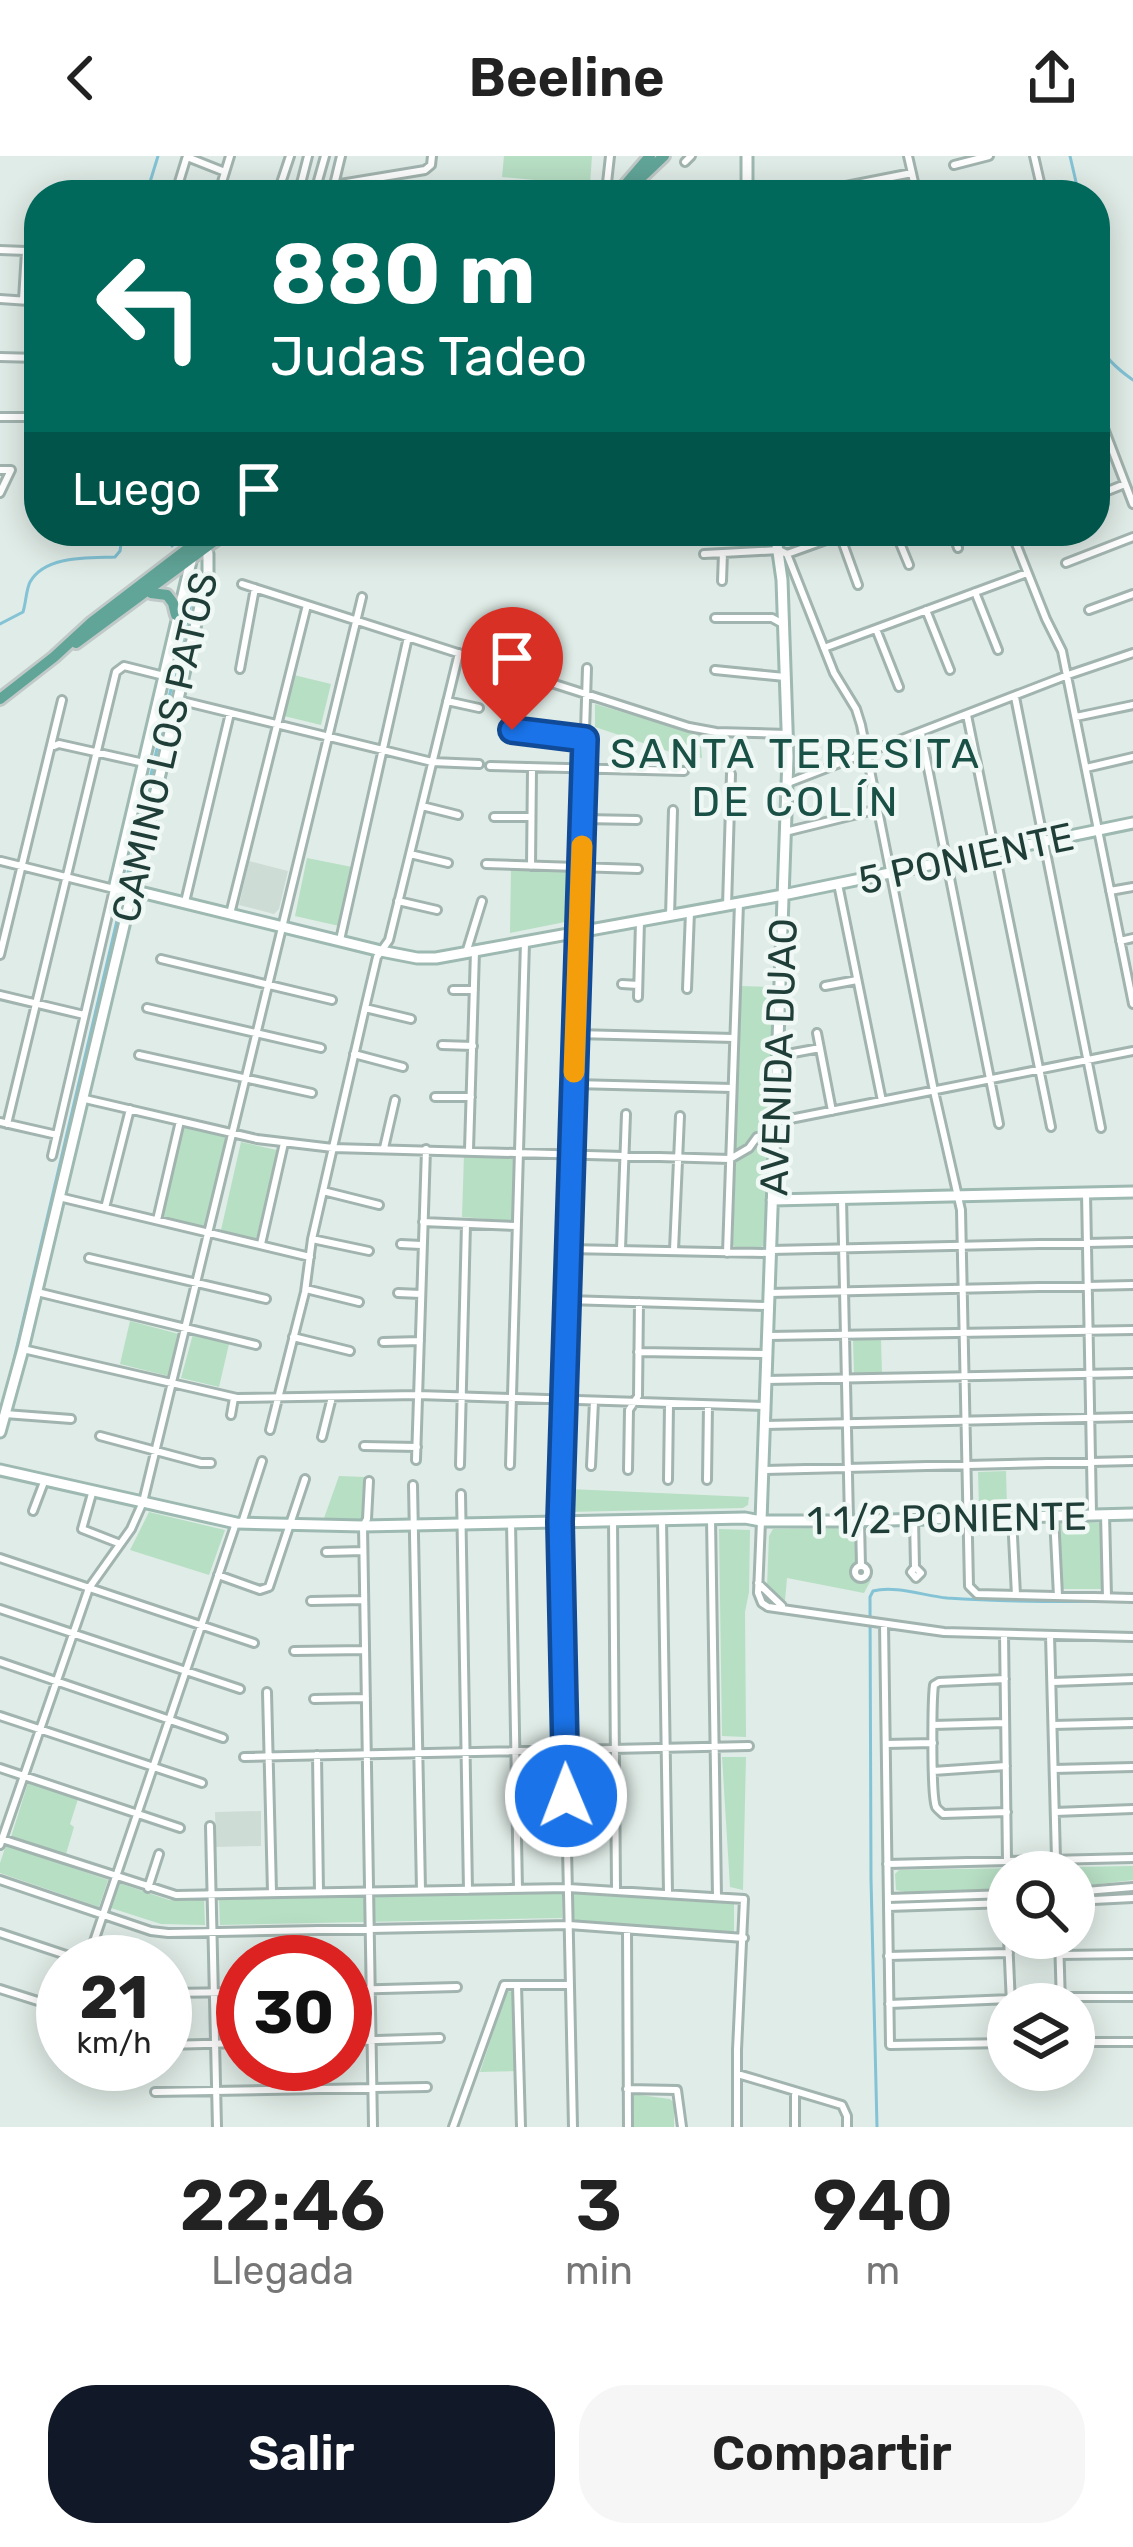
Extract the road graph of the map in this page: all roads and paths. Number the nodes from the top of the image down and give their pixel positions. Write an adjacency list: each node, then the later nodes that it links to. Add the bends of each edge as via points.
1 (187, 156): 9 (street)
2 (230, 156): 9 (street)
3 (433, 156): 12 (street, via 430,167)
4 (650, 156): 13 (main road)
5 (664, 156): 14 (main road)
6 (908, 156): 10 (street)
7 (989, 156): 8 (street)
8 (954, 165)
9 (225, 172): 11 (street)
10 (912, 173): 15 (street); 16 (street)
11 (223, 180)
12 (361, 180)
13 (632, 180)
14 (637, 180)
15 (876, 180)
16 (914, 180)
17 (1110, 445): 19 (street)
18 (0, 470): 21 (street, via 11,470)
19 (1125, 484): 20 (street); 22 (street)
20 (1110, 490)
21 (0, 493)
22 (1133, 504)
23 (200, 546): 60 (main road)
24 (202, 546): 35 (main road)
25 (204, 546): 73 (street, CAMINO LOS PATOS, via 208,573)
26 (781, 546): 32 (street, AVENIDA DUAO)
27 (803, 546): 32 (street)
28 (844, 546): 41 (street)
29 (901, 546): 37 (street)
30 (1017, 546): 38 (street)
31 (1110, 546): 36 (street)
32 (783, 552): 34 (street); 53 (street, AVENIDA DUAO); 56 (street)
33 (704, 554): 34 (street)
34 (723, 554): 39 (street)
35 (190, 560): 44 (main road); 50 (street, CAMINO LOS PATOS)
36 (1066, 563)
37 (908, 565)
38 (1027, 573): 43 (street); 65 (street)
39 (722, 581)
40 (242, 584): 42 (street)
41 (859, 585)
42 (255, 588): 47 (street); 62 (street)
43 (975, 592): 48 (street); 57 (street)
44 (147, 593): 50 (main road, via 167,596); 60 (main road)
45 (1133, 594): 49 (street)
46 (362, 597): 52 (street)
47 (308, 605): 52 (street); 80 (street)
48 (926, 610): 54 (street); 64 (street)
49 (1089, 610)
50 (176, 615): 66 (street, CAMINO LOS PATOS)
51 (715, 618): 53 (street)
52 (356, 620): 55 (street); 84 (street)
53 (783, 625): 67 (street, AVENIDA DUAO)
54 (876, 629): 56 (street); 68 (street)
55 (408, 637): 58 (street); 87 (street)
56 (824, 648): 89 (street, via 856,709)
57 (998, 650)
58 (458, 653): 69 (street); 74 (street)
59 (1133, 653): 65 (street)
60 (54, 657): 71 (main road)
61 (587, 668): 69 (street)
62 (240, 669)
63 (715, 670): 67 (street)
64 (950, 670)
65 (1068, 675): 70 (street); 79 (street)
66 (164, 676): 88 (street, via 116,671); 92 (street, CAMINO LOS PATOS)
67 (785, 677): 83 (street, AVENIDA DUAO)
68 (899, 687)
69 (586, 694): 83 (street, via 697,729); 85 (street)
70 (1015, 697): 78 (street); 112 (street)
71 (0, 699)
72 (62, 700): 86 (street)
73 (178, 700): 77 (street); 128 (street, CAMINO LOS PATOS)
74 (447, 701): 76 (street); 91 (street)
75 (1133, 705): 79 (street)
76 (479, 708)
77 (230, 712): 80 (street); 133 (street)
78 (968, 715): 82 (street); 113 (street)
79 (1076, 718): 96 (street)
80 (277, 724): 84 (street); 137 (street)
81 (512, 730): 85 (street)
82 (921, 733): 89 (street); 116 (street)
83 (788, 734): 100 (street, AVENIDA DUAO)
84 (328, 737): 87 (street); 140 (street)
85 (585, 739): 97 (street)
86 (53, 746): 88 (street); 119 (street)
87 (383, 750): 91 (street); 143 (street)
88 (96, 752): 92 (street); 124 (street)
89 (867, 753): 100 (street); 102 (street)
90 (1133, 758): 96 (street)
91 (432, 762): 93 (street); 101 (street)
92 (143, 764): 127 (street, CAMINO LOS PATOS)
93 (479, 764)
94 (490, 766): 95 (street)
95 (532, 767): 97 (street); 106 (street)
96 (1086, 768): 110 (street)
97 (585, 769): 98 (street); 107 (street)
98 (684, 772)
99 (731, 774): 134 (street)
100 (787, 783): 111 (street, AVENIDA DUAO)
101 (422, 806): 104 (street); 114 (street)
102 (878, 809): 111 (street); 123 (street)
103 (674, 810): 138 (street)
104 (458, 815)
105 (494, 817): 106 (street)
106 (532, 817): 120 (street)
107 (583, 819): 108 (street); 121 (street)
108 (637, 820)
109 (1133, 823): 110 (street, 5 PONIENTE)
110 (1098, 830): 112 (street, 5 PONIENTE); 129 (street)
111 (785, 832): 130 (street, AVENIDA DUAO)
112 (1044, 841): 113 (street, 5 PONIENTE); 180 (street)
113 (996, 851): 116 (street, 5 PONIENTE); 182 (street)
114 (410, 854): 117 (street); 131 (street)
115 (1, 861): 119 (street)
116 (946, 861): 123 (street, 5 PONIENTE); 184 (street)
117 (448, 863)
118 (486, 864): 120 (street)
119 (21, 866): 124 (street); 148 (street)
120 (531, 866): 121 (street)
121 (581, 868): 122 (street); 141 (street)
122 (638, 869)
123 (890, 873): 125 (street, 5 PONIENTE); 187 (street)
124 (65, 877): 127 (street); 162 (street)
125 (838, 884): 130 (street, 5 PONIENTE); 150 (street)
126 (1133, 887): 129 (street)
127 (114, 889): 128 (street, 5 PONIENTE); 166 (street, CAMINO LOS PATOS)
128 (132, 890): 133 (street, 5 PONIENTE); 191 (street, CAMINO LOS PATOS)
129 (1110, 891): 144 (street)
130 (783, 896): 134 (street, 5 PONIENTE); 179 (street, AVENIDA DUAO)
131 (398, 901): 135 (street); 146 (street)
132 (482, 901): 147 (street)
133 (184, 902): 137 (street, 5 PONIENTE)
134 (733, 905): 136 (street, 5 PONIENTE); 171 (street)
135 (437, 910)
136 (690, 912): 138 (street, 5 PONIENTE); 155 (street)
137 (230, 914): 140 (street, 5 PONIENTE)
138 (670, 916): 139 (street, 5 PONIENTE)
139 (640, 921): 141 (street, 5 PONIENTE); 152 (street)
140 (283, 927): 143 (street, 5 PONIENTE); 153 (street)
141 (580, 932): 145 (street, 5 PONIENTE); 170 (street)
142 (1133, 938): 144 (street)
143 (340, 940): 146 (street, 5 PONIENTE)
144 (1120, 941): 158 (street)
145 (525, 942): 147 (street, 5 PONIENTE); 212 (street)
146 (381, 951): 147 (street, 5 PONIENTE, via 417,958); 165 (street)
147 (470, 952): 157 (street)
148 (0, 956)
149 (160, 959): 153 (street)
150 (857, 980): 154 (street); 193 (street)
151 (622, 984): 152 (street)
152 (638, 985): 160 (street)
153 (269, 986): 161 (street); 169 (street)
154 (825, 986)
155 (688, 989)
156 (453, 990): 157 (street)
157 (474, 990): 173 (street)
158 (1132, 993): 163 (street)
159 (0, 995): 162 (street)
160 (638, 997)
161 (332, 1000)
162 (36, 1004): 166 (street); 200 (street)
163 (1133, 1004)
164 (147, 1008): 169 (street)
165 (365, 1008): 167 (street); 177 (street)
166 (84, 1015): 205 (street, CAMINO LOS PATOS)
167 (411, 1018)
168 (817, 1033): 175 (street)
169 (257, 1034): 174 (street); 183 (street)
170 (576, 1034): 171 (street); 185 (street)
171 (734, 1038): 186 (street)
172 (442, 1045): 173 (street)
173 (472, 1046): 190 (street)
174 (321, 1048)
175 (820, 1048): 179 (street); 195 (street)
176 (1133, 1052): 180 (street)
177 (354, 1054): 181 (street); 208 (street)
178 (139, 1055): 183 (street)
179 (778, 1056): 199 (street, AVENIDA DUAO)
180 (1088, 1060): 182 (street); 203 (street)
181 (403, 1067)
182 (1041, 1069): 184 (street); 202 (street)
183 (247, 1079): 188 (street); 204 (street)
184 (991, 1079): 187 (street); 201 (street)
185 (574, 1084): 186 (street); 213 (street)
186 (732, 1088): 217 (street)
187 (934, 1091): 193 (street); 221 (street)
188 (312, 1093)
189 (435, 1097): 190 (street)
190 (471, 1097): 211 (street)
191 (83, 1098): 194 (street); 222 (street, CAMINO LOS PATOS)
192 (394, 1100): 209 (street)
193 (882, 1101): 195 (street)
194 (130, 1109): 198 (street); 226 (street)
195 (832, 1111): 199 (street)
196 (626, 1114): 214 (street)
197 (680, 1116): 216 (street)
198 (180, 1121): 204 (street); 227 (street)
199 (775, 1122): 206 (street, AVENIDA DUAO)
200 (4, 1123): 205 (street)
201 (999, 1124)
202 (1051, 1127)
203 (1101, 1128)
204 (233, 1134): 207 (street); 231 (street)
205 (57, 1135): 215 (street, CAMINO LOS PATOS)
206 (775, 1136): 217 (street, via 757,1137); 224 (street, AVENIDA DUAO)
207 (284, 1143): 208 (street); 235 (street)
208 (333, 1148): 209 (street); 218 (street)
209 (384, 1148): 210 (street)
210 (426, 1149): 211 (street); 228 (street)
211 (470, 1150): 212 (street)
212 (519, 1153): 213 (street); 230 (street)
213 (572, 1153): 214 (street); 240 (street)
214 (625, 1155): 216 (street); 241 (street)
215 (52, 1156)
216 (678, 1157): 217 (street); 242 (street)
217 (730, 1159): 245 (street)
218 (323, 1191): 225 (street); 232 (street)
219 (1133, 1192): 220 (street)
220 (1086, 1193): 221 (street); 234 (street)
221 (956, 1196): 223 (street); 238 (street)
222 (59, 1197): 226 (street); 253 (street, CAMINO LOS PATOS)
223 (842, 1198): 224 (street); 239 (street)
224 (772, 1200): 244 (street, AVENIDA DUAO)
225 (380, 1205)
226 (106, 1208): 227 (street)
227 (157, 1220): 231 (street)
228 (424, 1222): 229 (street); 237 (street)
229 (466, 1224): 230 (street); 286 (street)
230 (517, 1226): 288 (street)
231 (210, 1233): 235 (street); 248 (street)
232 (312, 1240): 243 (street); 246 (street)
233 (1133, 1242): 234 (street)
234 (1087, 1243): 238 (street); 250 (street)
235 (260, 1244): 246 (street)
236 (400, 1244): 237 (street)
237 (423, 1245): 257 (street)
238 (963, 1245): 239 (street); 252 (street)
239 (843, 1248): 244 (street); 254 (street)
240 (568, 1249): 241 (street); 259 (street)
241 (621, 1249): 242 (street)
242 (674, 1250): 245 (street)
243 (369, 1251)
244 (771, 1252): 245 (street); 256 (street, AVENIDA DUAO)
245 (727, 1253)
246 (310, 1257): 251 (street)
247 (89, 1258): 248 (street)
248 (198, 1284): 258 (street); 263 (street)
249 (1133, 1285): 250 (street)
250 (1088, 1286): 252 (street); 265 (street)
251 (306, 1289): 260 (street); 268 (street)
252 (964, 1289): 254 (street); 266 (street)
253 (37, 1292): 263 (street); 273 (street, CAMINO LOS PATOS)
254 (844, 1292): 256 (street); 267 (street)
255 (398, 1293): 257 (street)
256 (769, 1293): 262 (street, AVENIDA DUAO)
257 (421, 1294): 270 (street)
258 (266, 1299)
259 (567, 1300): 261 (street); 289 (street)
260 (358, 1302)
261 (639, 1302): 262 (street); 275 (street)
262 (769, 1306): 269 (street, AVENIDA DUAO)
263 (187, 1329): 272 (street); 282 (street)
264 (1133, 1330): 265 (street)
265 (1089, 1331): 266 (street); 278 (street)
266 (965, 1333): 267 (street); 279 (street)
267 (845, 1335): 269 (street); 280 (street)
268 (293, 1336): 274 (street); 285 (street)
269 (768, 1336): 276 (street, AVENIDA DUAO)
270 (420, 1341): 271 (street); 284 (street)
271 (383, 1342)
272 (256, 1345)
273 (23, 1349): 282 (street); 295 (street, CAMINO LOS PATOS)
274 (350, 1351)
275 (638, 1352): 276 (street); 291 (street)
276 (767, 1354): 281 (street, AVENIDA DUAO)
277 (1133, 1373): 278 (street)
278 (1089, 1374): 279 (street); 298 (street)
279 (966, 1376): 280 (street); 300 (street)
280 (846, 1378): 281 (street); 301 (street)
281 (766, 1380): 294 (street, AVENIDA DUAO)
282 (174, 1384): 287 (street); 309 (street)
283 (332, 1396): 284 (street); 285 (street); 306 (street)
284 (418, 1396): 286 (street); 308 (street)
285 (279, 1397): 287 (street); 303 (street)
286 (462, 1397): 288 (street); 315 (street)
287 (234, 1398): 296 (street)
288 (512, 1399): 289 (street); 316 (street)
289 (563, 1401): 290 (street); 345 (street)
290 (594, 1401): 291 (street); 318 (street)
291 (634, 1402): 292 (street); 321 (street)
292 (669, 1404): 293 (street); 325 (street)
293 (708, 1405): 294 (street); 326 (street)
294 (765, 1406): 302 (street, AVENIDA DUAO)
295 (4, 1410): 299 (street); 304 (street, CAMINO LOS PATOS)
296 (230, 1414)
297 (1133, 1417): 298 (street)
298 (1090, 1418): 300 (street); 313 (street)
299 (71, 1419)
300 (967, 1421): 301 (street); 317 (street)
301 (847, 1424): 302 (street); 319 (street)
302 (764, 1426): 322 (street, AVENIDA DUAO)
303 (271, 1430)
304 (0, 1432)
305 (100, 1436): 309 (street)
306 (322, 1437)
307 (364, 1446): 308 (street)
308 (417, 1447): 310 (street)
309 (157, 1452): 314 (street); 331 (street)
310 (416, 1460)
311 (262, 1461): 346 (street)
312 (1133, 1461): 313 (street)
313 (1091, 1462): 317 (street); 335 (street)
314 (211, 1463)
315 (460, 1465)
316 (510, 1465)
317 (968, 1465): 319 (street); 338 (street)
318 (591, 1466)
319 (848, 1468): 322 (street); 344 (street)
320 (0, 1470): 323 (street, 1 1/2 PONIENTE)
321 (628, 1470)
322 (763, 1470): 343 (street, AVENIDA DUAO)
323 (45, 1478): 329 (street, 1 1/2 PONIENTE); 332 (street)
324 (305, 1479): 350 (street)
325 (668, 1480)
326 (707, 1480)
327 (369, 1481): 351 (street)
328 (412, 1485): 348 (street)
329 (93, 1490): 331 (street, 1 1/2 PONIENTE); 352 (street, via 82,1529)
330 (461, 1494): 349 (street)
331 (143, 1502): 346 (street, 1 1/2 PONIENTE); 352 (street)
332 (33, 1511)
333 (1105, 1514): 334 (street, 1 1/2 PONIENTE); 335 (street, 1 1/2 PONIENTE); 362 (street)
334 (1133, 1514)
335 (1092, 1515): 336 (street, 1 1/2 PONIENTE)
336 (1054, 1516): 337 (street, 1 1/2 PONIENTE); 361 (street)
337 (1012, 1517): 338 (street, 1 1/2 PONIENTE); 360 (street)
338 (968, 1518): 342 (street, 1 1/2 PONIENTE); 360 (street, via 973,1593)
339 (711, 1519): 341 (street, 1 1/2 PONIENTE); 343 (street, 1 1/2 PONIENTE); 396 (street)
340 (613, 1520): 341 (street, 1 1/2 PONIENTE); 345 (street, 1 1/2 PONIENTE); 399 (street)
341 (662, 1520): 398 (street)
342 (914, 1520): 344 (street, 1 1/2 PONIENTE); 357 (street)
343 (761, 1521): 344 (street, 1 1/2 PONIENTE); 367 (street, AVENIDA DUAO, via 758,1583 784,1609)
344 (855, 1521): 356 (street)
345 (560, 1522): 347 (street, 1 1/2 PONIENTE); 400 (street)
346 (239, 1523): 350 (street, 1 1/2 PONIENTE); 358 (street)
347 (511, 1523): 349 (street, 1 1/2 PONIENTE); 402 (street)
348 (413, 1525): 349 (street, 1 1/2 PONIENTE); 351 (street, 1 1/2 PONIENTE); 403 (street)
349 (462, 1525): 401 (street)
350 (291, 1526): 351 (street, 1 1/2 PONIENTE); 358 (street, via 266,1588)
351 (363, 1526): 353 (street)
352 (120, 1544): 359 (street)
353 (364, 1551): 354 (street); 364 (street)
354 (326, 1552)
355 (0, 1558): 359 (street)
356 (861, 1566)
357 (915, 1567)
358 (218, 1575): 368 (street)
359 (88, 1588): 368 (street); 369 (street)
360 (1016, 1595): 361 (street)
361 (1058, 1596): 362 (street)
362 (1107, 1597): 363 (street)
363 (1133, 1598)
364 (364, 1600): 365 (street); 374 (street)
365 (311, 1601)
366 (0, 1610): 369 (street)
367 (880, 1623): 370 (street); 395 (street)
368 (201, 1625): 373 (street); 377 (street)
369 (73, 1634): 377 (street); 380 (street)
370 (1004, 1634): 371 (street); 378 (street)
371 (1050, 1635): 372 (street); 381 (street)
372 (1133, 1636)
373 (254, 1643)
374 (365, 1650): 375 (street); 384 (street)
375 (294, 1651)
376 (0, 1662): 380 (street)
377 (185, 1671): 382 (street); 387 (street)
378 (1005, 1679): 388 (street); 390 (street, via 937,1683)
379 (1133, 1679): 381 (street)
380 (56, 1682): 387 (street); 392 (street)
381 (1051, 1682): 391 (street)
382 (240, 1689)
383 (267, 1692): 406 (street)
384 (366, 1698): 385 (street); 404 (street)
385 (314, 1699)
386 (0, 1715): 392 (street)
387 (169, 1720): 393 (street); 409 (street)
388 (1006, 1723): 390 (street); 408 (street)
389 (1133, 1723): 391 (street)
390 (933, 1724): 394 (street)
391 (1052, 1726): 412 (street)
392 (40, 1729): 409 (street); 414 (street)
393 (223, 1738)
394 (933, 1742): 395 (street); 413 (street)
395 (886, 1744): 429 (street)
396 (715, 1746): 397 (street); 398 (street); 445 (street)
397 (748, 1746)
398 (665, 1747): 399 (street); 443 (street)
399 (614, 1749): 400 (street); 436 (street)
400 (565, 1750): 402 (street); 435 (street)
401 (465, 1752): 402 (street); 403 (street); 437 (street)
402 (515, 1752): 434 (street)
403 (417, 1753): 404 (street); 439 (street)
404 (367, 1754): 405 (street); 441 (street)
405 (317, 1755): 406 (street); 440 (street)
406 (268, 1756): 407 (street); 442 (street)
407 (244, 1757)
408 (1006, 1766): 413 (street); 417 (street)
409 (153, 1767): 415 (street); 419 (street)
410 (1133, 1767): 412 (street)
411 (0, 1768): 414 (street)
412 (1054, 1769): 418 (street)
413 (933, 1771): 417 (street, via 939,1812)
414 (24, 1776): 419 (street); 422 (street)
415 (202, 1784)
416 (1133, 1809): 418 (street)
417 (1007, 1812): 423 (street)
418 (1055, 1812): 424 (street)
419 (137, 1814): 421 (street); 430 (street)
420 (210, 1826): 444 (street)
421 (180, 1828)
422 (1, 1841): 430 (street)
423 (1007, 1851)
424 (1056, 1851)
425 (159, 1854): 433 (street)
426 (1095, 1858): 427 (street)
427 (1133, 1858)
428 (987, 1862): 429 (street)
429 (887, 1864): 449 (street)
430 (116, 1876): 433 (street); 450 (street)
431 (0, 1880): 450 (street)
432 (1133, 1887): 438 (street)
433 (148, 1888): 444 (street)
434 (518, 1888): 435 (street); 437 (street)
435 (568, 1888): 436 (street); 451 (street)
436 (616, 1889): 443 (street)
437 (468, 1890): 439 (street)
438 (1095, 1890)
439 (421, 1891): 441 (street)
440 (319, 1892): 441 (street); 442 (street)
441 (369, 1892): 452 (street)
442 (272, 1893): 444 (street)
443 (668, 1893): 445 (street)
444 (211, 1894): 454 (street)
445 (717, 1897): 458 (street, via 744,1899)
446 (1133, 1898): 448 (street)
447 (987, 1900): 449 (street)
448 (1095, 1900)
449 (888, 1902): 463 (street)
450 (103, 1914): 454 (street, via 160,1932); 456 (street)
451 (568, 1925): 452 (street); 453 (street); 465 (street)
452 (370, 1929): 454 (street); 457 (street)
453 (627, 1930): 458 (street); 486 (street)
454 (212, 1933): 470 (street)
455 (0, 1934): 459 (street)
456 (96, 1935)
457 (370, 1935)
458 (744, 1937): 483 (street)
459 (36, 1946)
460 (987, 1954): 463 (street)
461 (1133, 1954): 462 (street)
462 (1095, 1955)
463 (888, 1956): 475 (street)
464 (517, 1985): 465 (street); 492 (street, via 504,1985); 493 (street)
465 (570, 1985): 494 (street)
466 (457, 1987): 468 (street)
467 (0, 1989): 473 (street)
468 (372, 1989)
469 (192, 1992): 470 (street)
470 (214, 1992): 482 (street)
471 (1133, 1997): 472 (street)
472 (1095, 1999)
473 (36, 2000)
474 (987, 2002): 475 (street)
475 (889, 2004): 480 (street, via 890,2045)
476 (440, 2038): 477 (street)
477 (372, 2040): 485 (street)
478 (1095, 2042): 479 (street)
479 (1133, 2042)
480 (987, 2043)
481 (192, 2044): 482 (street)
482 (215, 2044): 487 (street)
483 (738, 2074): 489 (street); 497 (street)
484 (428, 2087): 485 (street)
485 (373, 2088): 491 (street)
486 (627, 2089): 495 (street); 496 (street, via 677,2090)
487 (216, 2091): 488 (street); 490 (street)
488 (155, 2092)
489 (795, 2093): 498 (street); 499 (street, via 842,2105)
490 (217, 2127)
491 (373, 2127)
492 (453, 2127)
493 (521, 2127)
494 (573, 2127)
495 (628, 2127)
496 (682, 2127)
497 (737, 2127)
498 (795, 2127)
499 (847, 2127)

